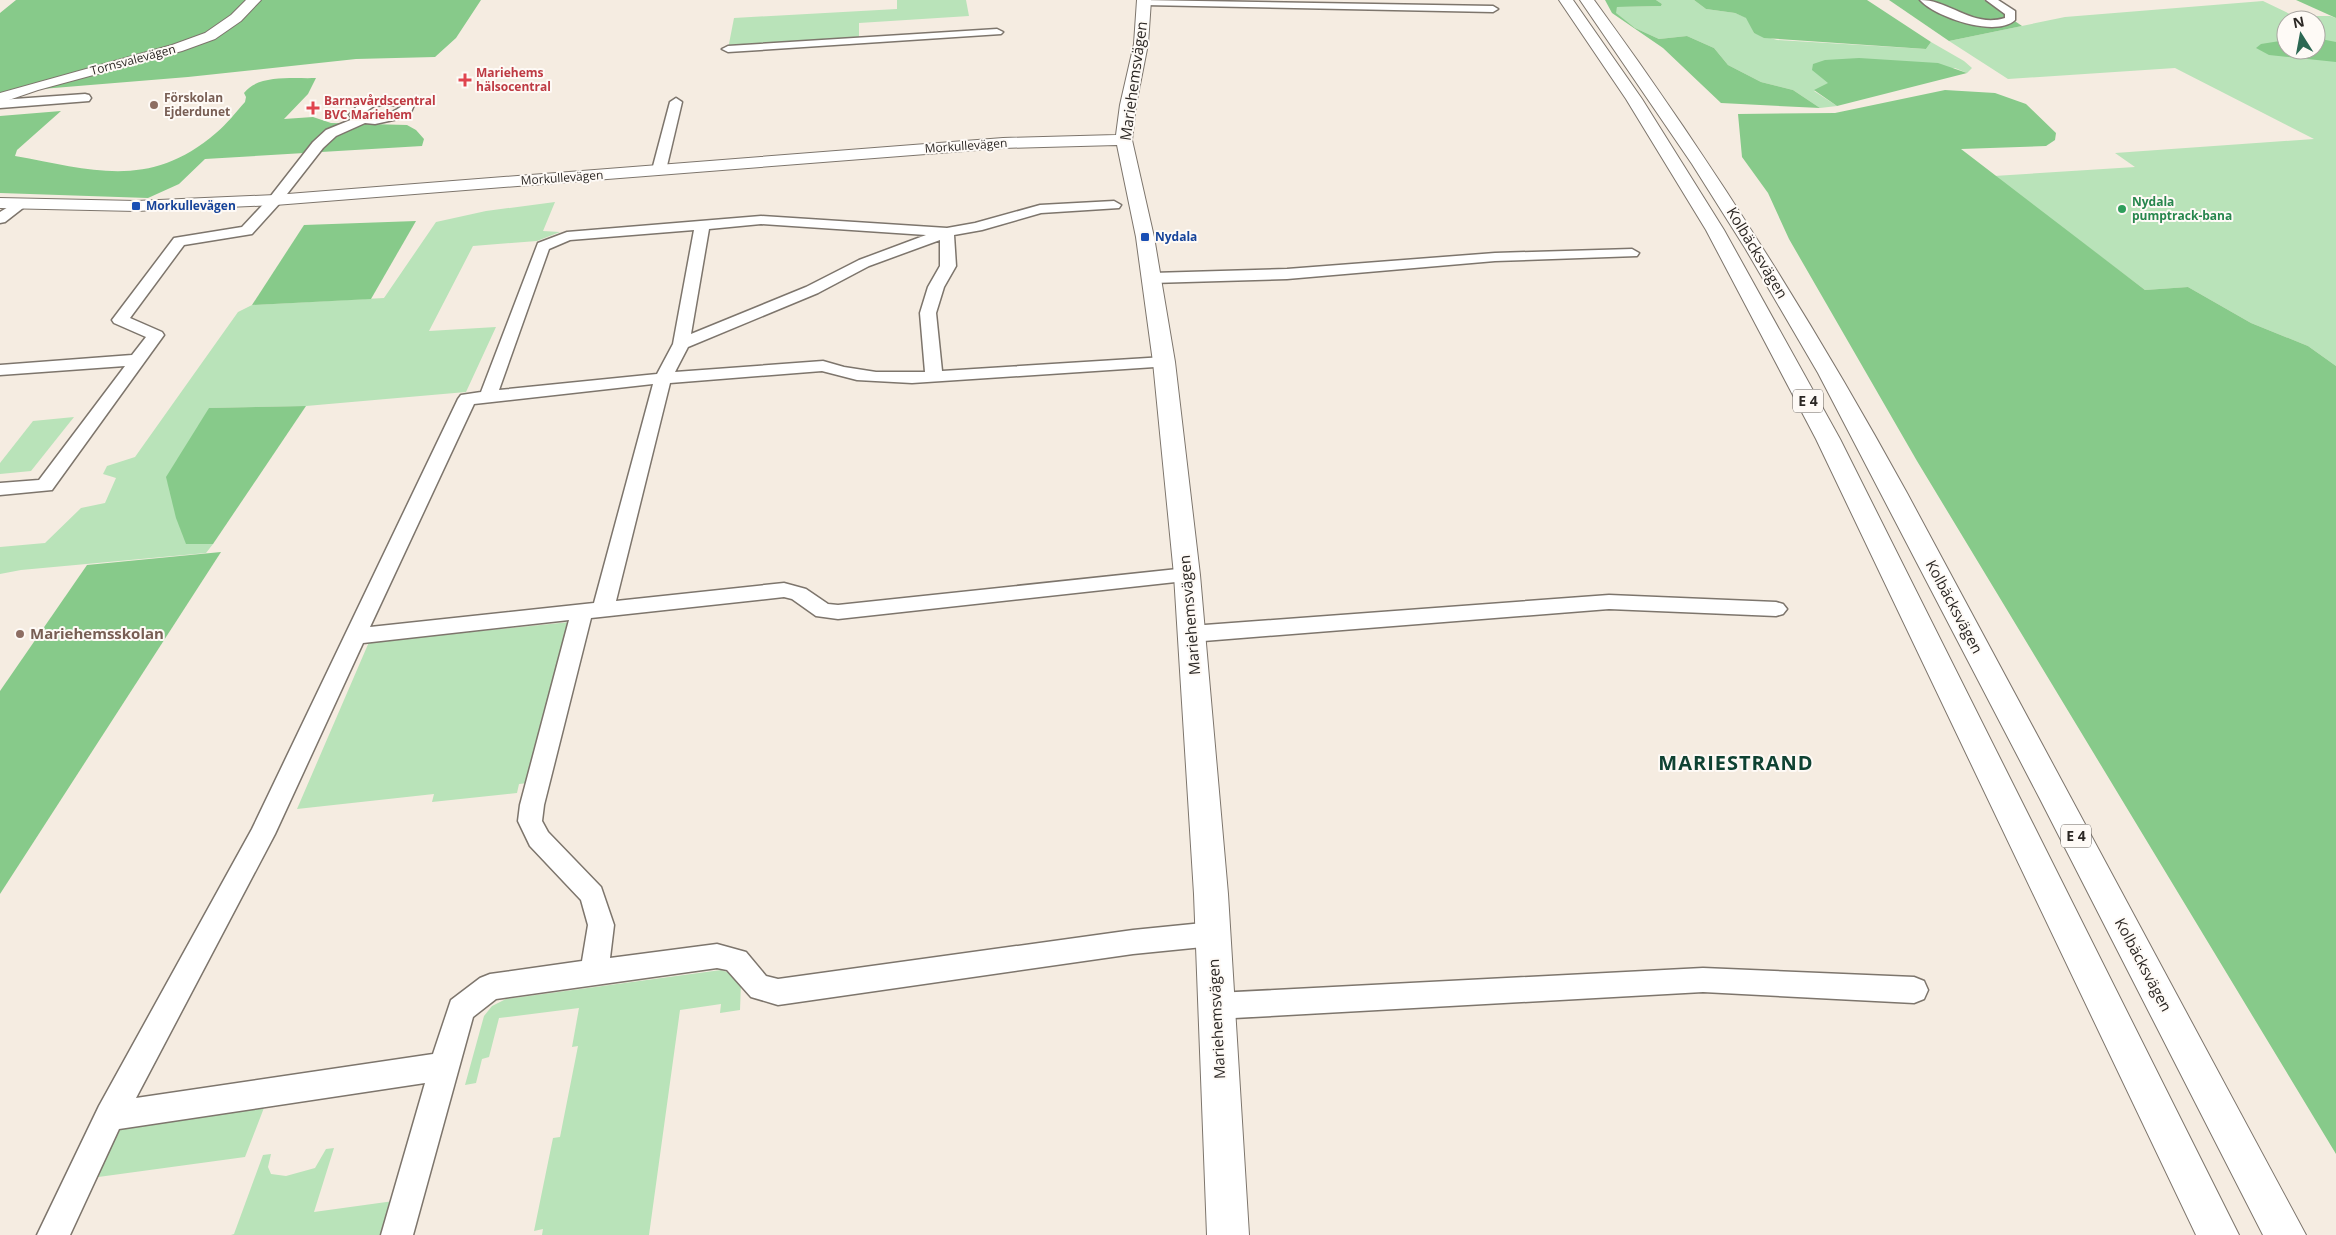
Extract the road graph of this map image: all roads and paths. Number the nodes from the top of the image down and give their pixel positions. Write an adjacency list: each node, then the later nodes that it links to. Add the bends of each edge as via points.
1 (254, 0): 10 (main road, Tornsvalevägen, via 236,18 210,36)
2 (1566, 0): 47 (main road, Kolbäcksvägen / E 4, via 1634,99 1715,230 1823,431)
3 (1587, 0): 48 (main road, Kolbäcksvägen / E 4, via 1659,99 1808,337 2051,789)
4 (1925, 0): 5 (lane, via 1966,20 1995,23 2010,20 2012,13)
5 (1992, 0)
6 (1144, 1): 7 (lane); 15 (main road, Mariehemsvägen, via 1141,44)
7 (1493, 9)
8 (998, 32): 9 (lane)
9 (728, 49)
10 (0, 98)
11 (85, 98): 13 (lane)
12 (676, 102): 16 (lane)
13 (0, 104)
14 (363, 119): 17 (lane, via 337,130 318,145)
15 (1124, 140): 16 (main road, Morkullevägen, via 1004,144); 24 (main road, Mariehemsvägen)
16 (658, 170): 17 (main road, Morkullevägen)
17 (275, 200): 18 (main road, Morkullevägen, via 136,206); 26 (lane, via 247,231 179,241 120,320 156,335)
18 (9, 204): 20 (lane)
19 (1114, 205): 22 (lane, via 1040,209)
20 (0, 219)
21 (702, 225): 22 (lane, via 761,220); 25 (lane); 31 (lane, via 567,236 543,246)
22 (947, 232): 25 (lane, via 864,263 812,290); 29 (lane, via 948,266 936,286 928,313)
23 (1632, 253): 24 (lane, via 1495,256 1287,274)
24 (1152, 278): 27 (main road, Mariehemsvägen)
25 (681, 344): 30 (lane)
26 (138, 360): 28 (lane); 32 (lane, via 45,486)
27 (1164, 362): 29 (lane); 33 (main road, Mariehemsvägen)
28 (0, 370)
29 (934, 377): 30 (lane, via 866,376 823,366)
30 (662, 378): 31 (lane); 35 (lane)
31 (488, 397): 37 (lane, via 467,399)
32 (0, 489)
33 (1187, 575): 35 (lane, via 838,612 823,611 799,594 784,590); 36 (main road, Mariehemsvägen)
34 (1776, 609): 36 (lane, via 1609,602)
35 (593, 610): 37 (lane); 39 (lane, via 532,805 530,821 538,839 592,895 601,925)
36 (1192, 634): 38 (main road, Mariehemsvägen)
37 (356, 636): 43 (lane, via 262,834)
38 (1213, 934): 39 (lane, via 1133,942 778,992 763,990 751,982 734,960 717,956); 41 (main road, Mariehemsvägen)
39 (594, 972): 42 (lane, via 490,987 461,1009)
40 (1914, 990): 41 (lane, via 1703,980)
41 (1216, 1006): 46 (main road, Mariehemsvägen)
42 (444, 1066): 43 (lane); 45 (lane)
43 (110, 1116): 44 (lane)
44 (53, 1235)
45 (397, 1235)
46 (1228, 1235)
47 (2218, 1235)
48 (2285, 1235)

